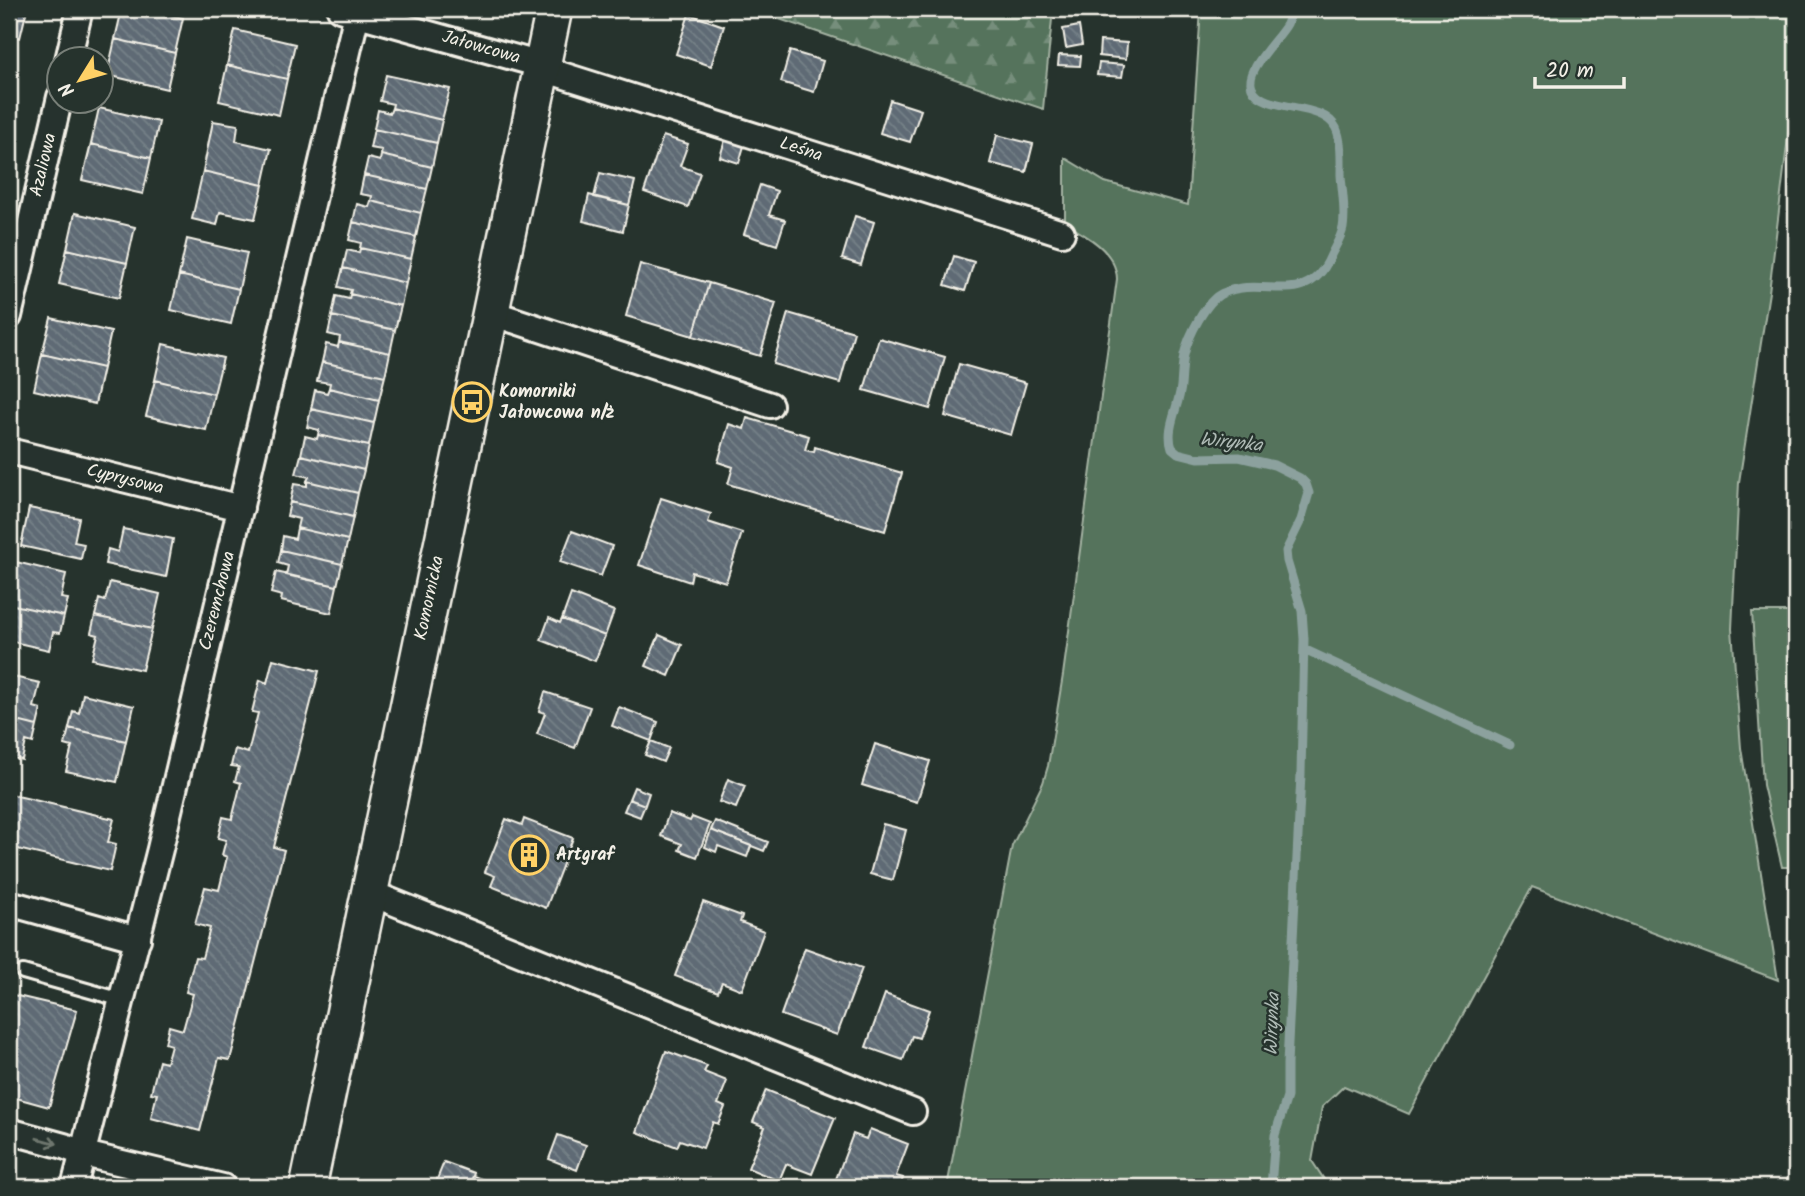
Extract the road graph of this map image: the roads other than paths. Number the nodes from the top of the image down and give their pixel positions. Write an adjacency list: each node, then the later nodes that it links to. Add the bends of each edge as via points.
1 (80, 9): 4 (street)
2 (554, 9): 5 (street, Komornicka)
3 (352, 10): 5 (street, Jałowcowa); 12 (street, Czeremchowa)
4 (71, 46)
5 (541, 65): 7 (street, Leśna); 8 (street, Komornicka)
6 (56, 116): 9 (street, Azaliowa)
7 (1062, 233)
8 (492, 313): 10 (street); 13 (street, Komornicka)
9 (9, 316)
10 (770, 405)
11 (9, 451): 12 (street, Cyprysowa)
12 (241, 508): 15 (street, Czeremchowa)
13 (368, 892): 18 (street); 23 (street, Komornicka)
14 (10, 912): 15 (street)
15 (138, 939): 17 (street, Czeremchowa)
16 (23, 972): 17 (lane)
17 (122, 1000): 20 (street, Czeremchowa)
18 (913, 1112)
19 (9, 1132): 20 (street, one-way to 20)
20 (83, 1154): 21 (street, Czeremchowa); 22 (street)
21 (74, 1187)
22 (223, 1187)
23 (307, 1187)

